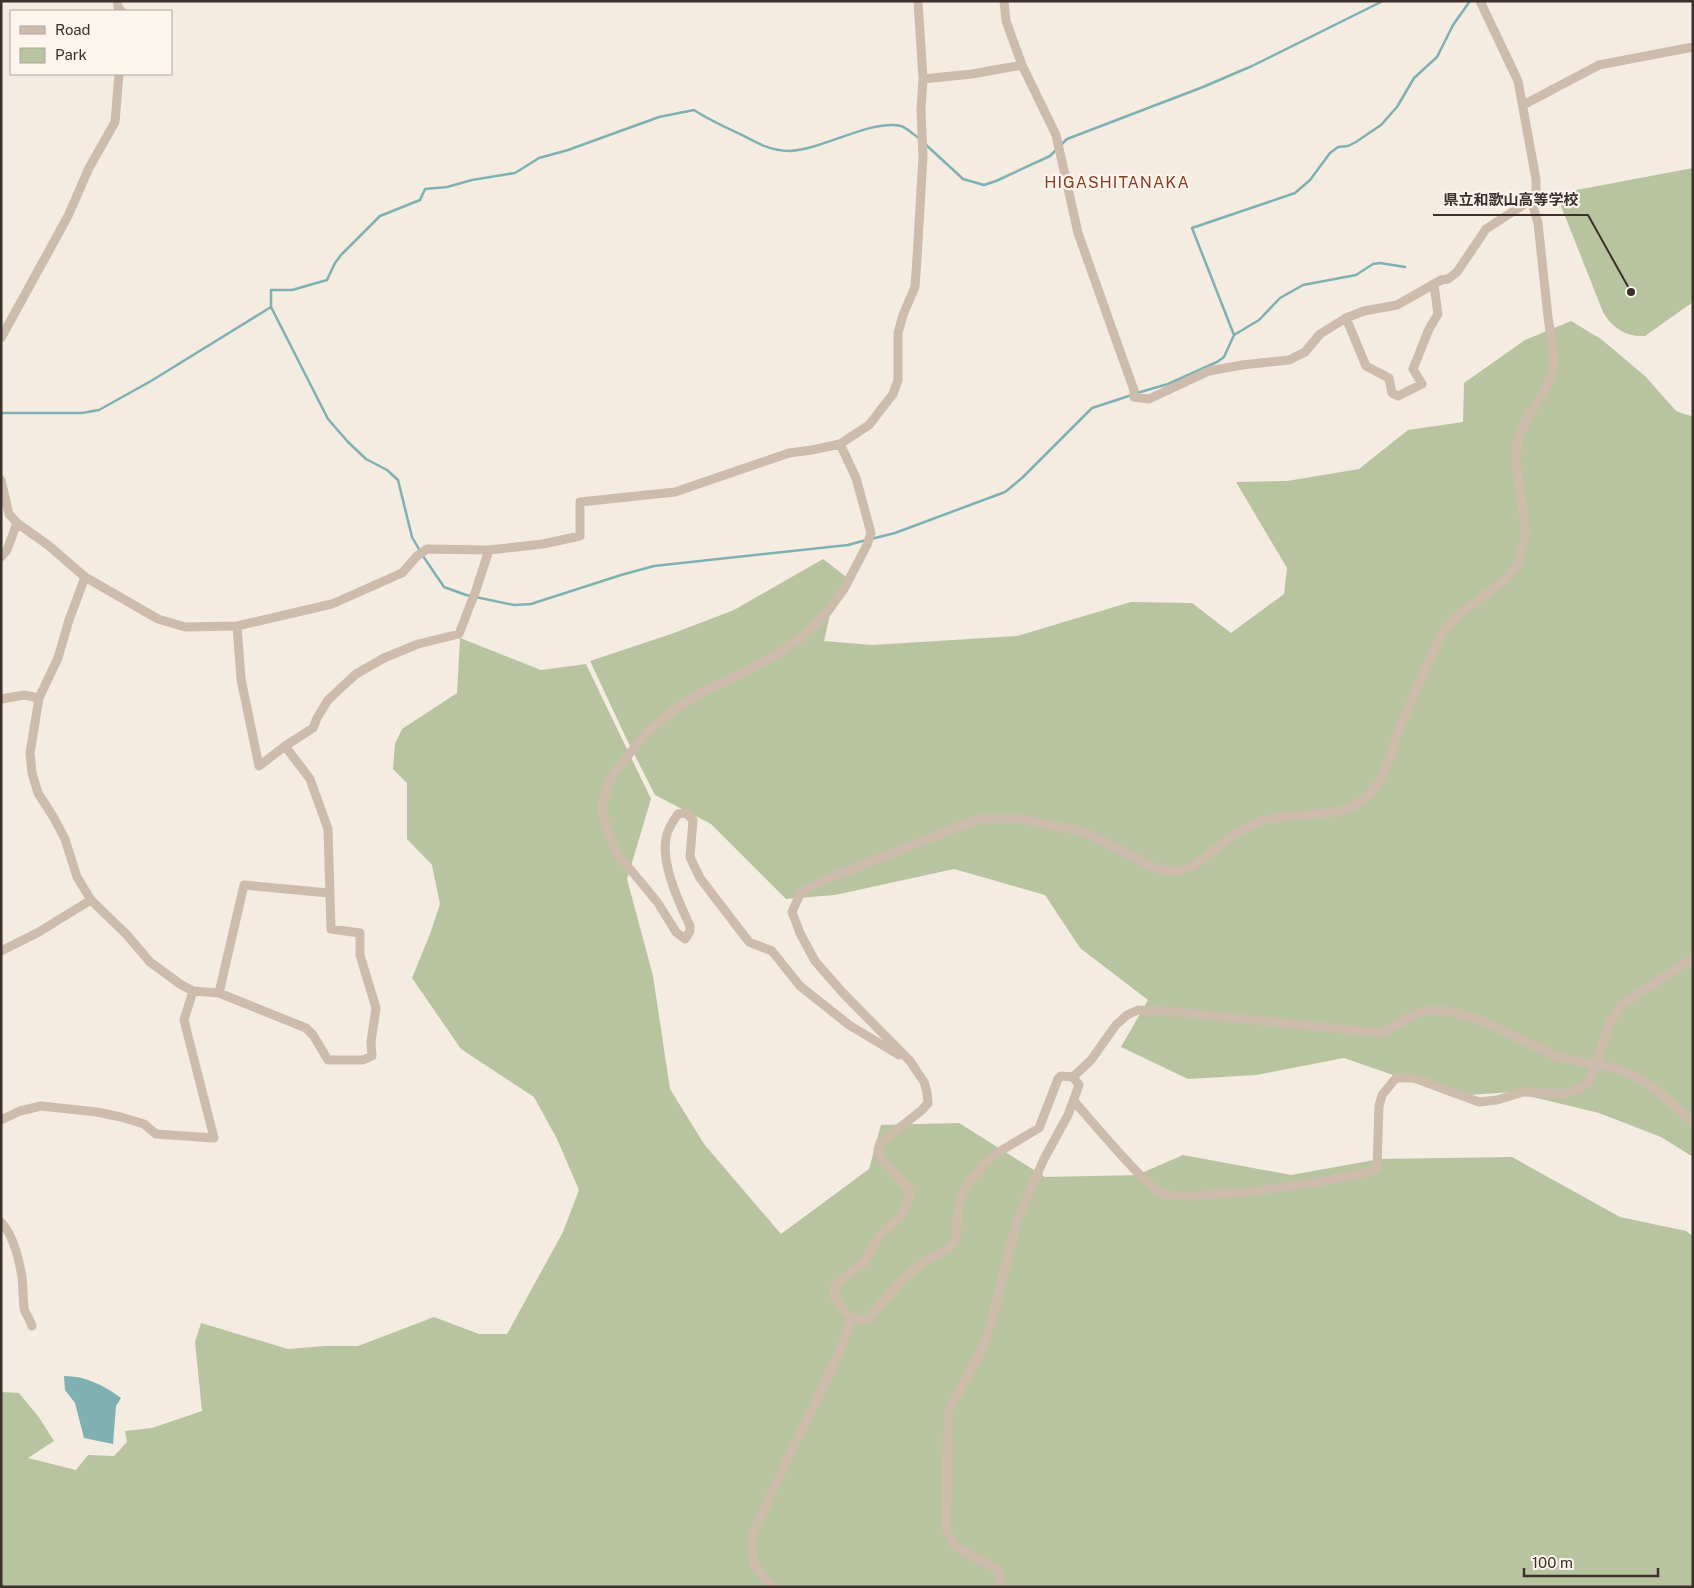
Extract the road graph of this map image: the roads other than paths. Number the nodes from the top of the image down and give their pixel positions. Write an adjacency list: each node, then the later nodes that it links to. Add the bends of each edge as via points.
1 (918, 1): 7 (street)
2 (1004, 1): 5 (street, via 1006,21)
3 (1480, 1): 8 (street, via 1518,81)
4 (1693, 48): 8 (street, via 1599,65)
5 (1022, 65): 7 (street); 11 (street, via 1056,136 1078,234 1134,397 1149,399 1209,371 1289,360 1305,352 1320,334)
6 (118, 75): 12 (street, via 115,122)
7 (923, 79): 13 (street, via 915,287 898,333 898,380 893,394 869,425)
8 (1523, 105): 9 (street, via 1536,180 1536,193)
9 (1531, 200): 10 (street, via 1486,229 1457,272); 29 (street, via 1538,223 1553,372 1516,442 1525,536 1518,564 1505,580 1457,616 1441,634 1380,781 1354,806 1338,812 1260,821 1235,834 1192,867 1176,871 1157,869 1082,831 1020,819 981,818 801,892 792,912 815,961)
10 (1434, 285): 11 (street, via 1397,305); 11 (street, via 1438,314 1428,329 1413,369 1422,384 1398,396 1392,393 1389,378 1366,366)
11 (1346, 318)
12 (1, 338)
13 (840, 444): 16 (street, via 789,453 676,492 580,502 580,536); 29 (street, via 856,478 870,533 844,589 825,615 779,653 704,691 646,732 611,777 602,808 616,852 676,932 685,939 690,926 666,861 667,835 678,814 686,813 693,820 690,857 700,878 749,942 772,952 800,986 849,1025)
14 (1, 480): 15 (street, via 9,514)
15 (17, 523): 17 (street); 18 (street)
16 (488, 550): 19 (street, via 427,549 402,573 332,604); 22 (street, via 459,634 392,654 356,674 328,700 313,728)
17 (1, 557)
18 (85, 577): 19 (street, via 158,619 185,627); 21 (street, via 58,658)
19 (237, 626): 22 (street, via 242,679 259,766)
20 (1, 698): 21 (street)
21 (39, 698): 24 (street, via 30,753 32,773 38,793 65,839 77,876)
22 (285, 746): 23 (street, via 310,779 328,829)
23 (329, 893): 28 (street, via 244,885); 28 (street, via 331,929 360,933 360,955 376,1008 372,1056 363,1060 328,1060 306,1028)
24 (91, 900): 25 (street); 27 (street, via 150,962)
25 (1, 951)
26 (1693, 958): 30 (street, via 1621,1005 1608,1024)
27 (193, 991): 28 (street); 33 (street, via 184,1020 214,1138 156,1134 144,1124 121,1117 41,1106)
28 (219, 993)
29 (910, 1061): 36 (street, via 924,1082 928,1103 880,1143 878,1150 881,1158 909,1189 909,1200 903,1214 879,1236 864,1262 835,1285 834,1297)
30 (1595, 1065): 31 (street, via 1559,1056 1479,1020 1444,1011 1424,1011 1381,1033 1138,1010 1116,1025 1091,1060); 32 (street, via 1592,1076 1575,1091 1564,1094 1523,1092 1479,1102 1428,1082 1396,1078 1382,1095 1379,1106 1377,1168 1340,1179 1191,1196 1163,1194 1156,1190); 34 (street, via 1631,1075 1650,1086)
31 (1073, 1077): 32 (street, via 1079,1085); 36 (street, via 1058,1079 1039,1128 997,1153 969,1182 958,1208 956,1239 949,1248 925,1261 902,1280 868,1319)
32 (1074, 1101): 39 (street, via 1018,1218 984,1344 948,1412 946,1528 954,1544 962,1551 999,1570)
33 (1, 1120)
34 (1693, 1123)
35 (1, 1222): 37 (street, via 18,1260 24,1310)
36 (851, 1319): 38 (street, via 840,1351 751,1536 754,1565)
37 (32, 1326)
38 (773, 1587)
39 (1000, 1587)

